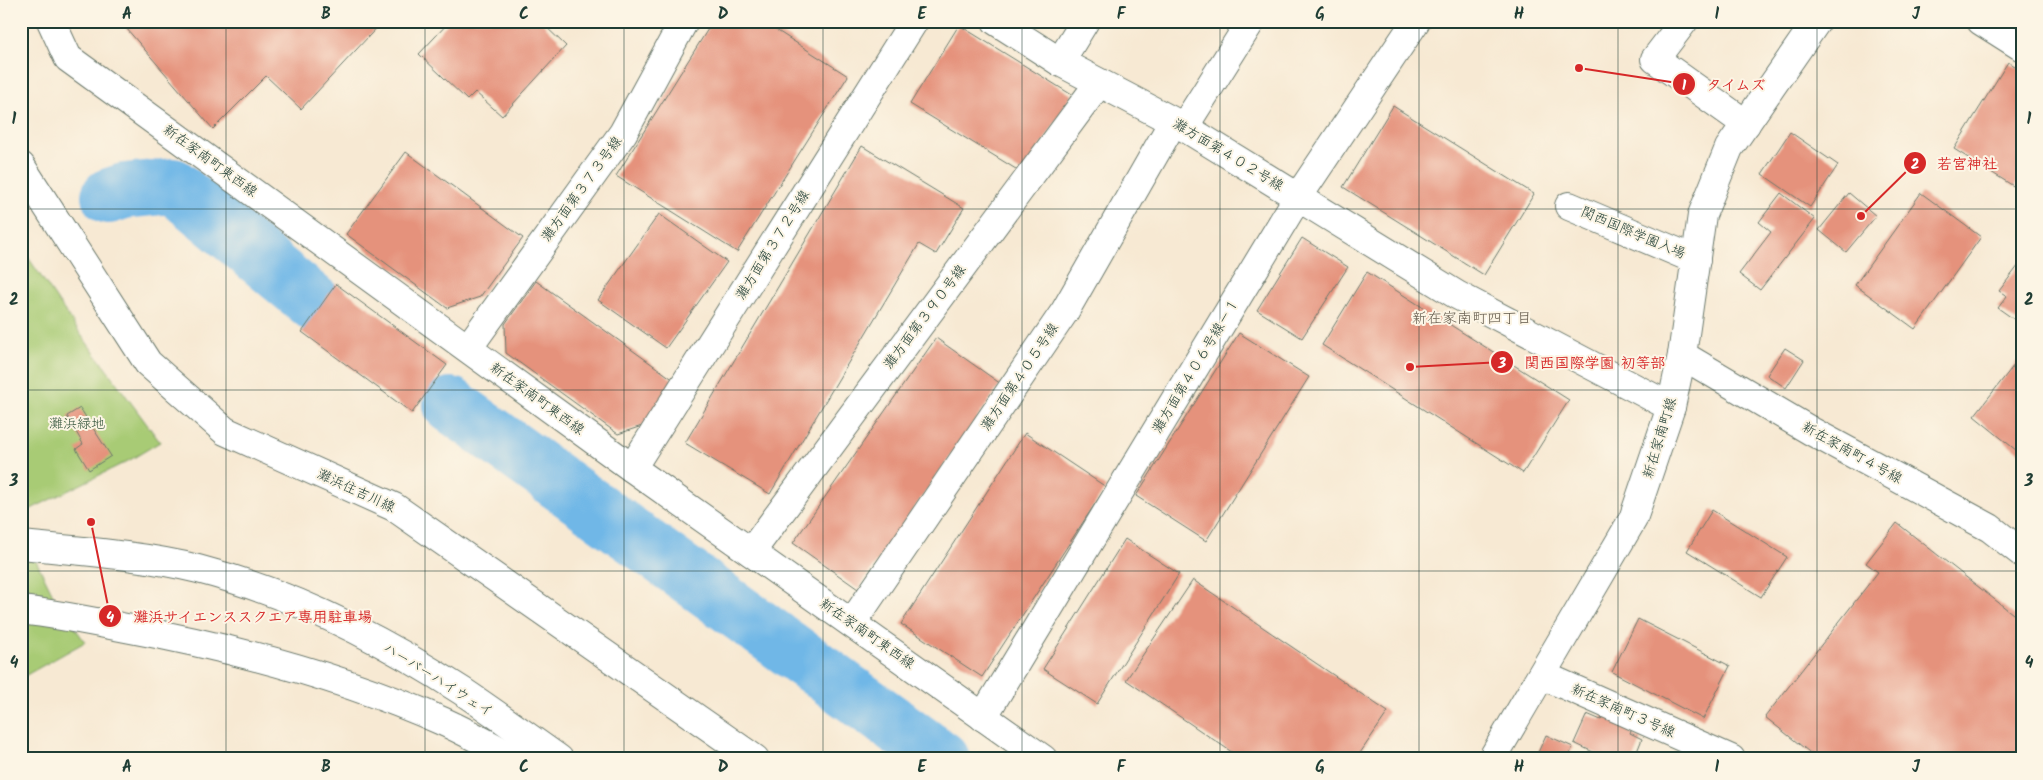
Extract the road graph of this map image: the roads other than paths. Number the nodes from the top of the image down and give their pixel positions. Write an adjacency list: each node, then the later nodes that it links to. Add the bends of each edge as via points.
1 (51, 21): 20 (street, 新在家南町東西線, via 68,58)
2 (684, 21): 20 (street, 灘方面第３７３号線, via 623,133)
3 (914, 21): 23 (street, 灘方面第３７２号線)
4 (996, 21): 12 (street, 灘方面第４０２号線)
5 (1086, 21): 12 (street)
6 (1251, 21): 15 (street, 灘方面第４０５号線)
7 (1416, 21): 17 (street, 灘方面第４０６号線－１)
8 (1684, 21): 14 (street, via 1655,59)
9 (1817, 21): 14 (street, 新在家南町線)
10 (1981, 21): 11 (street)
11 (2022, 47)
12 (1060, 62): 13 (street, 灘方面第４０２号線)
13 (1099, 83): 15 (street, 灘方面第４０２号線); 25 (street, 灘方面第３９０号線)
14 (1746, 124): 19 (street, 新在家南町線, via 1729,148 1702,215)
15 (1178, 125): 17 (street, 灘方面第４０２号線); 28 (street, 灘方面第４０５号線, via 1065,311)
16 (21, 166): 33 (street, 灘浜住吉川線, via 148,363 225,431 394,507)
17 (1298, 197): 22 (street, 灘方面第４０２号線, via 1457,295); 30 (street, 灘方面第４０６号線－１)
18 (1569, 206): 19 (street, 関西国際学園入場)
19 (1696, 260): 21 (street, 新在家南町線)
20 (468, 348): 23 (street, 新在家南町東西線)
21 (1682, 355): 22 (street, 新在家南町線); 26 (street, 新在家南町４号線, via 1811,431 1990,528)
22 (1671, 407): 29 (street, 新在家南町線, via 1633,520)
23 (632, 468): 25 (street, 新在家南町東西線)
24 (21, 545): 32 (street, ハーバーハイウェイ, via 197,569 264,590 331,618 398,653 461,691)
25 (751, 552): 28 (street, 新在家南町東西線)
26 (2022, 553)
27 (21, 610): 31 (street, via 165,635 271,660 362,689 442,721)
28 (852, 623): 30 (street, 新在家南町東西線)
29 (1542, 675): 35 (street, 新在家南町線); 36 (street, 新在家南町３号線)
30 (983, 717): 34 (street, 新在家南町東西線)
31 (516, 759)
32 (559, 759)
33 (755, 759)
34 (1043, 759)
35 (1492, 759)
36 (1731, 759)

